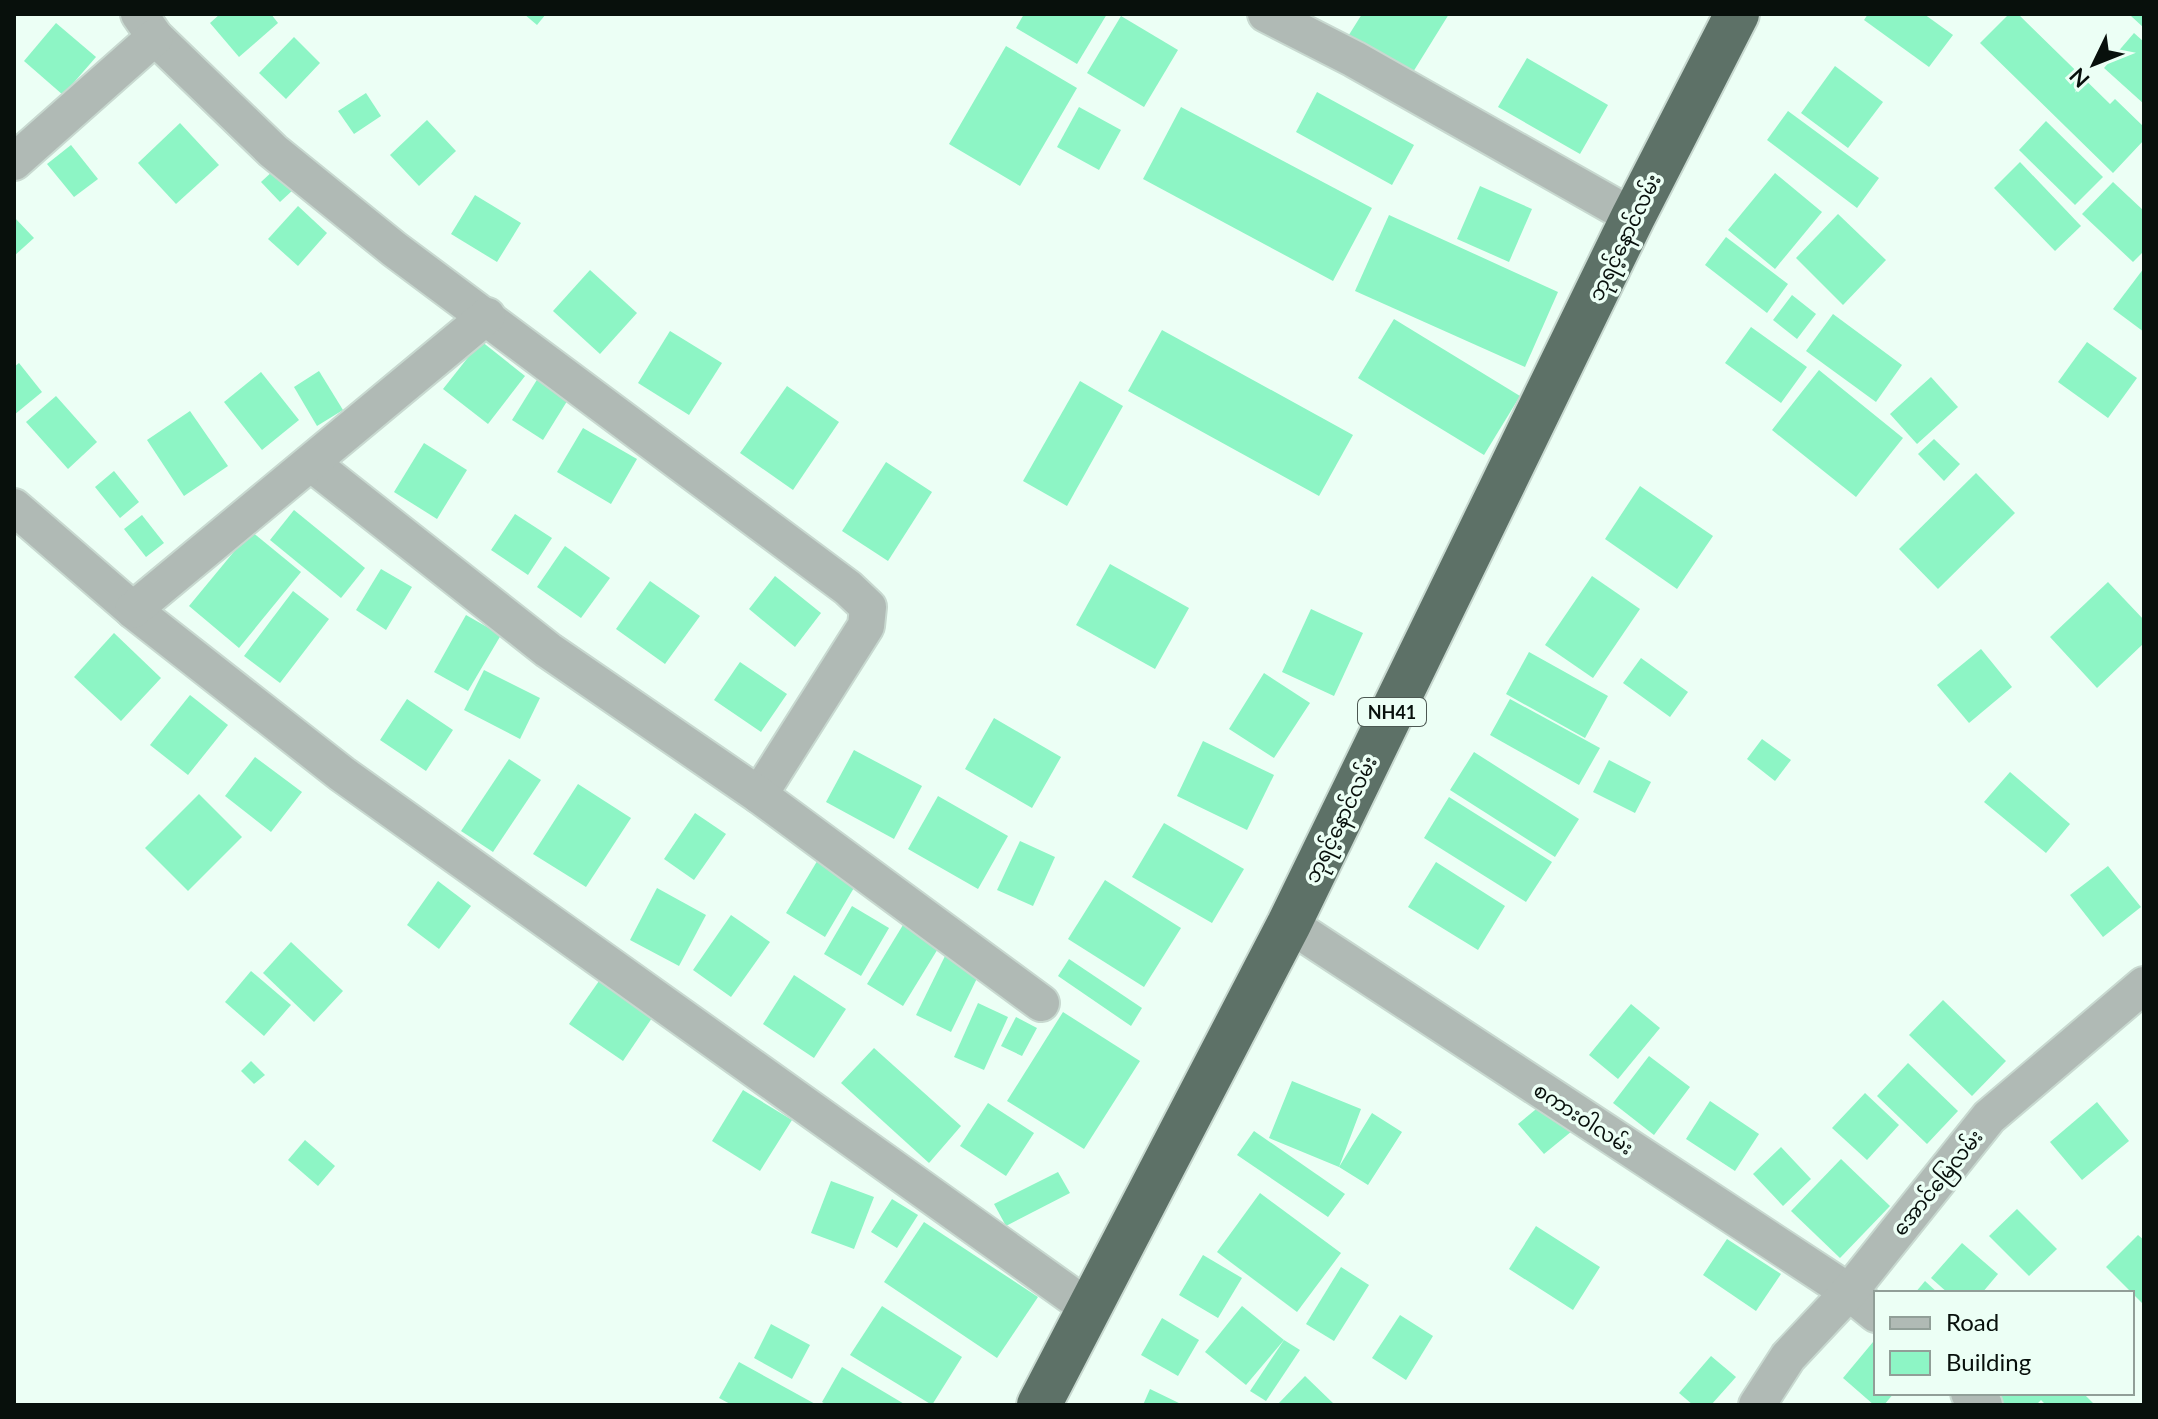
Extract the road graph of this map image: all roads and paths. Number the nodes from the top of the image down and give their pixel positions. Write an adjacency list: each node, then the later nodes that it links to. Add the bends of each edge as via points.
1 (1266, 14): 5 (street)
2 (1737, 14): 5 (highway, ဘုရင့်နောင်လမ်း / NH41)
3 (147, 25): 4 (street); 6 (street, via 273,151)
4 (14, 162)
5 (1633, 217): 11 (highway, ဘုရင့်နောင်လမ်း / NH41)
6 (487, 316): 7 (street); 10 (street, via 868,607 866,626)
7 (311, 463): 9 (street); 10 (street, via 548,650)
8 (14, 507): 9 (street)
9 (133, 610): 15 (street, via 342,774)
10 (759, 795): 13 (street)
11 (1289, 924): 14 (street, စကားဝါလမ်း); 15 (highway, ဘုရင့်နောင်လမ်း / NH41)
12 (2144, 985): 14 (street, အောင်မြေလမ်း, via 1989,1117)
13 (1041, 1003)
14 (1862, 1303): 17 (street, အောင်မြေလမ်း, via 1788,1357)
15 (1090, 1309): 16 (highway, ဘုရင့်နောင်လမ်း / NH41)
16 (1039, 1405)
17 (1757, 1405)

